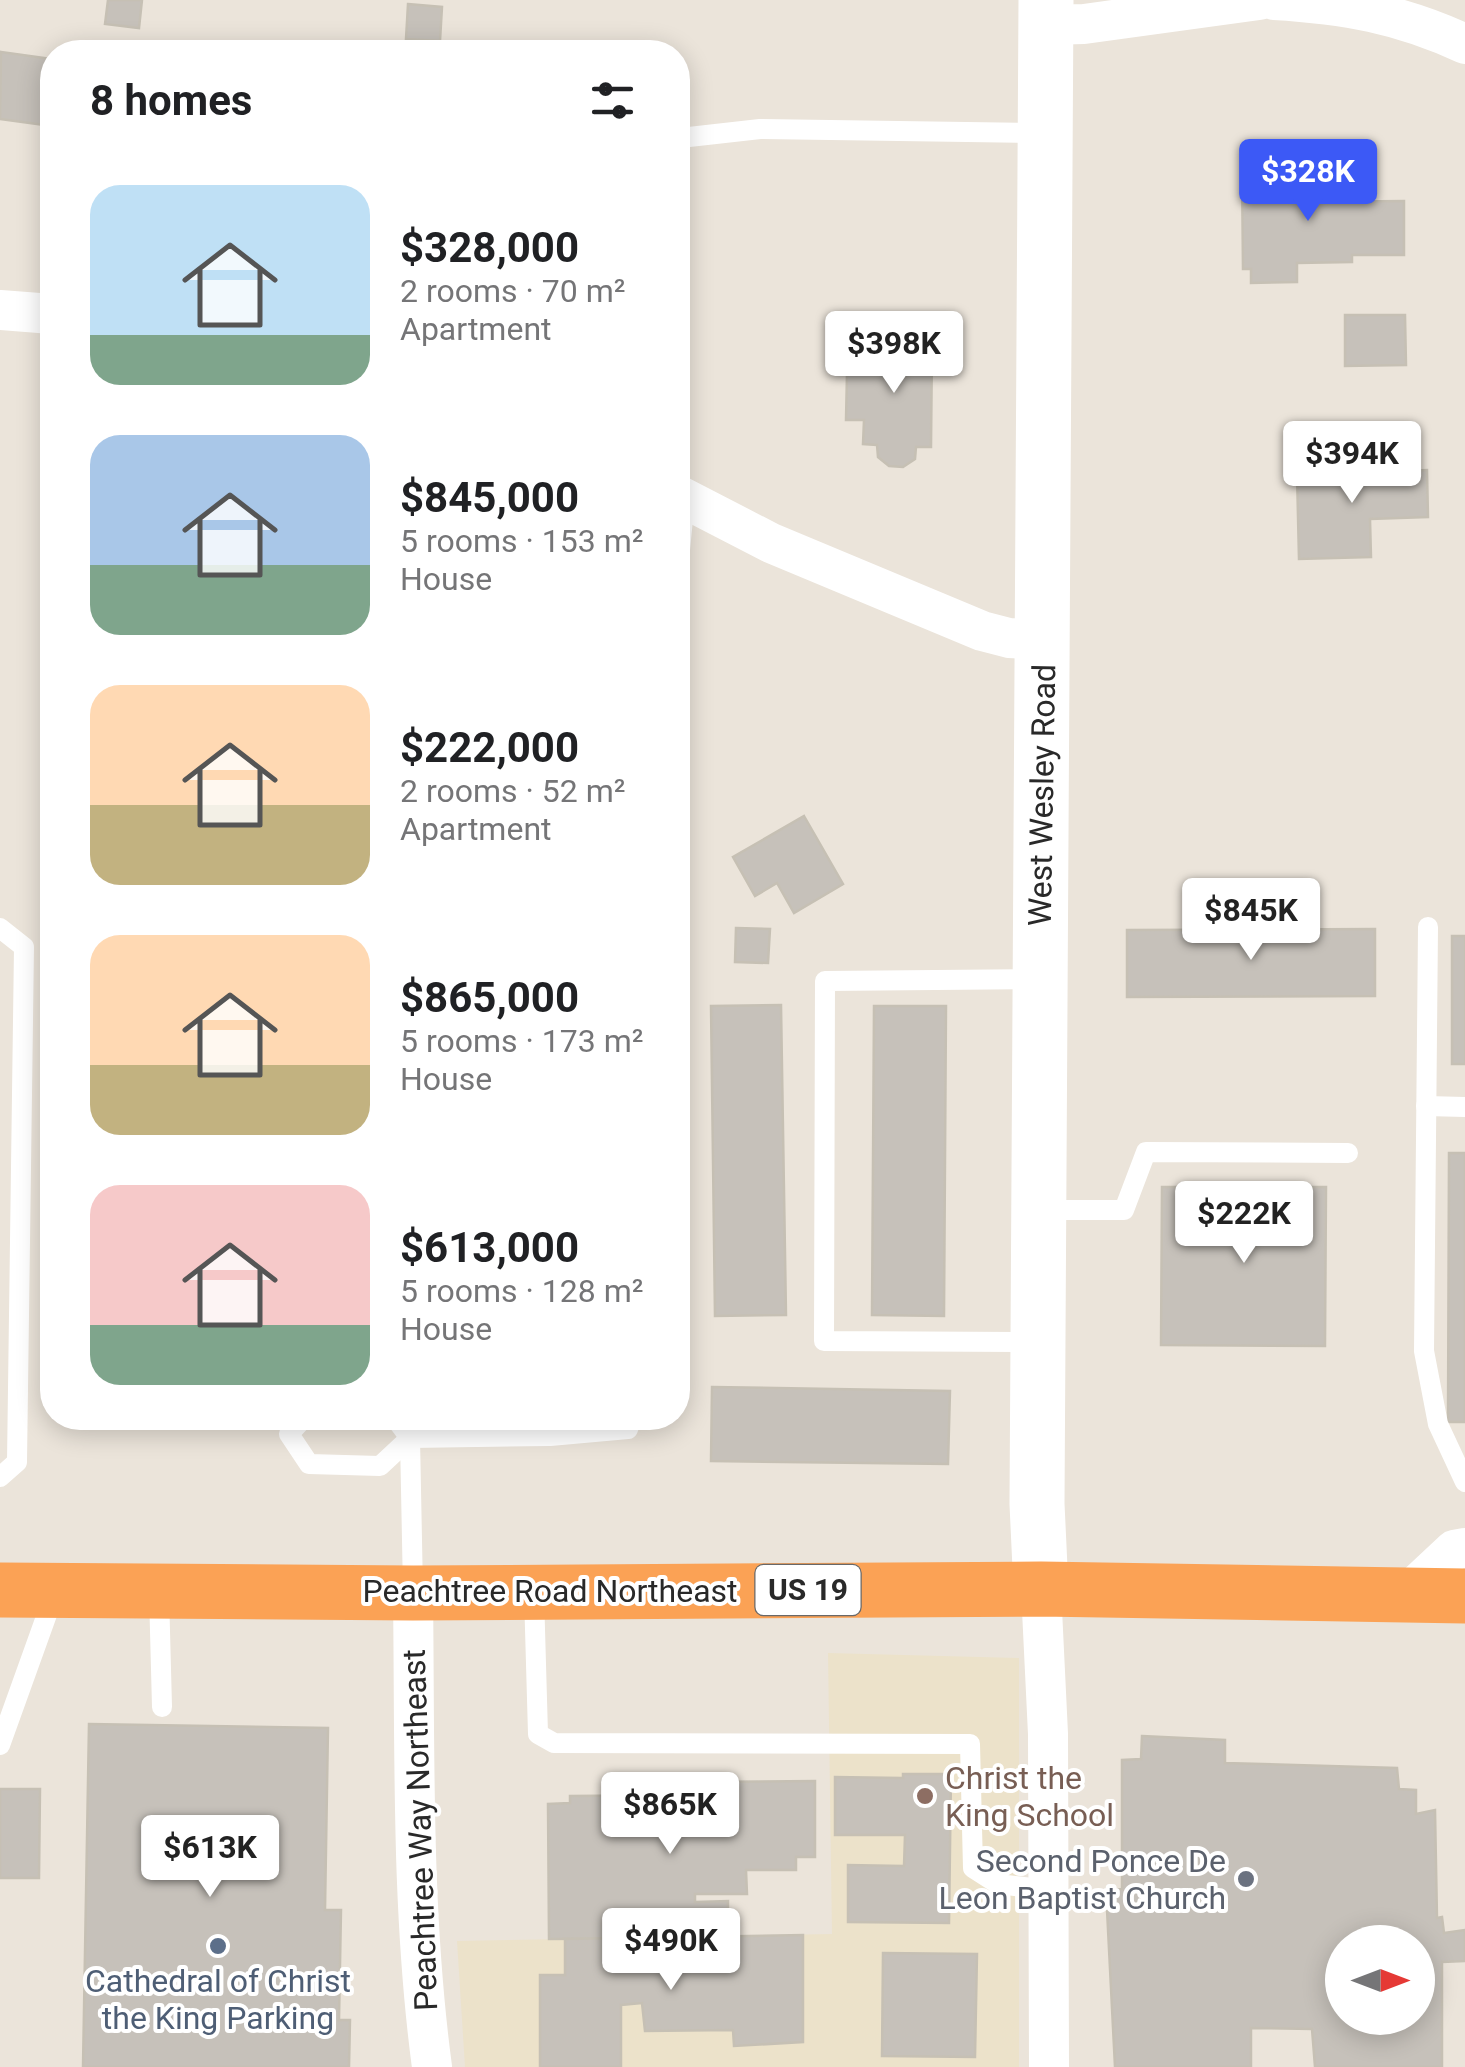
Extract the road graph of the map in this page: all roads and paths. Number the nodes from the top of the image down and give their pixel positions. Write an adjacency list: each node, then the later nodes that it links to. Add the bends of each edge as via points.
1 (1259, 0): 3 (street, via 1084,24)
2 (1274, 0): 4 (street, via 1388,14)
3 (1046, 12): 5 (street, West Wesley Road)
4 (1465, 44)
5 (1045, 134): 6 (lane, via 760,129); 10 (street, West Wesley Road)
6 (690, 137)
7 (0, 310): 8 (street)
8 (40, 314)
9 (690, 502): 10 (street, via 771,543 982,631)
10 (1044, 640): 13 (street, West Wesley Road)
11 (1428, 927): 14 (lane)
12 (0, 928): 23 (lane, via 24,947 17,1462)
13 (1040, 979): 17 (street, West Wesley Road); 18 (lane, via 825,980 824,1341)
14 (1426, 1106): 15 (lane); 24 (lane, via 1424,1351 1438,1424)
15 (1465, 1108)
16 (1348, 1153): 17 (lane, via 1146,1152 1124,1210)
17 (1039, 1210): 18 (street, West Wesley Road)
18 (1038, 1342): 28 (street, West Wesley Road)
19 (292, 1430): 22 (lane, via 288,1434 308,1464 380,1466)
20 (404, 1430): 22 (lane)
21 (617, 1430): 22 (lane)
22 (410, 1438): 31 (lane)
23 (0, 1477)
24 (1465, 1482)
25 (1465, 1548): 32 (street, via 1454,1550)
26 (0, 1590): 27 (highway, Peachtree Road Northeast / US 19)
27 (56, 1590): 29 (highway, Peachtree Road Northeast / US 19); 35 (lane)
28 (1041, 1590): 30 (highway, Peachtree Road Northeast / US 19); 32 (highway, Peachtree Road Northeast / US 19); 36 (street)
29 (158, 1591): 31 (highway, Peachtree Road Northeast / US 19); 34 (lane)
30 (534, 1592): 31 (highway, Peachtree Road Northeast / US 19); 36 (lane, via 538,1734 554,1743 970,1744 973,1868 998,1884)
31 (413, 1594): 37 (street, Peachtree Way Northeast, via 415,1860)
32 (1408, 1594): 33 (highway, US 19)
33 (1465, 1596)
34 (162, 1707)
35 (1, 1741)
36 (1049, 1890): 38 (street)
37 (432, 2067)
38 (1049, 2067)

